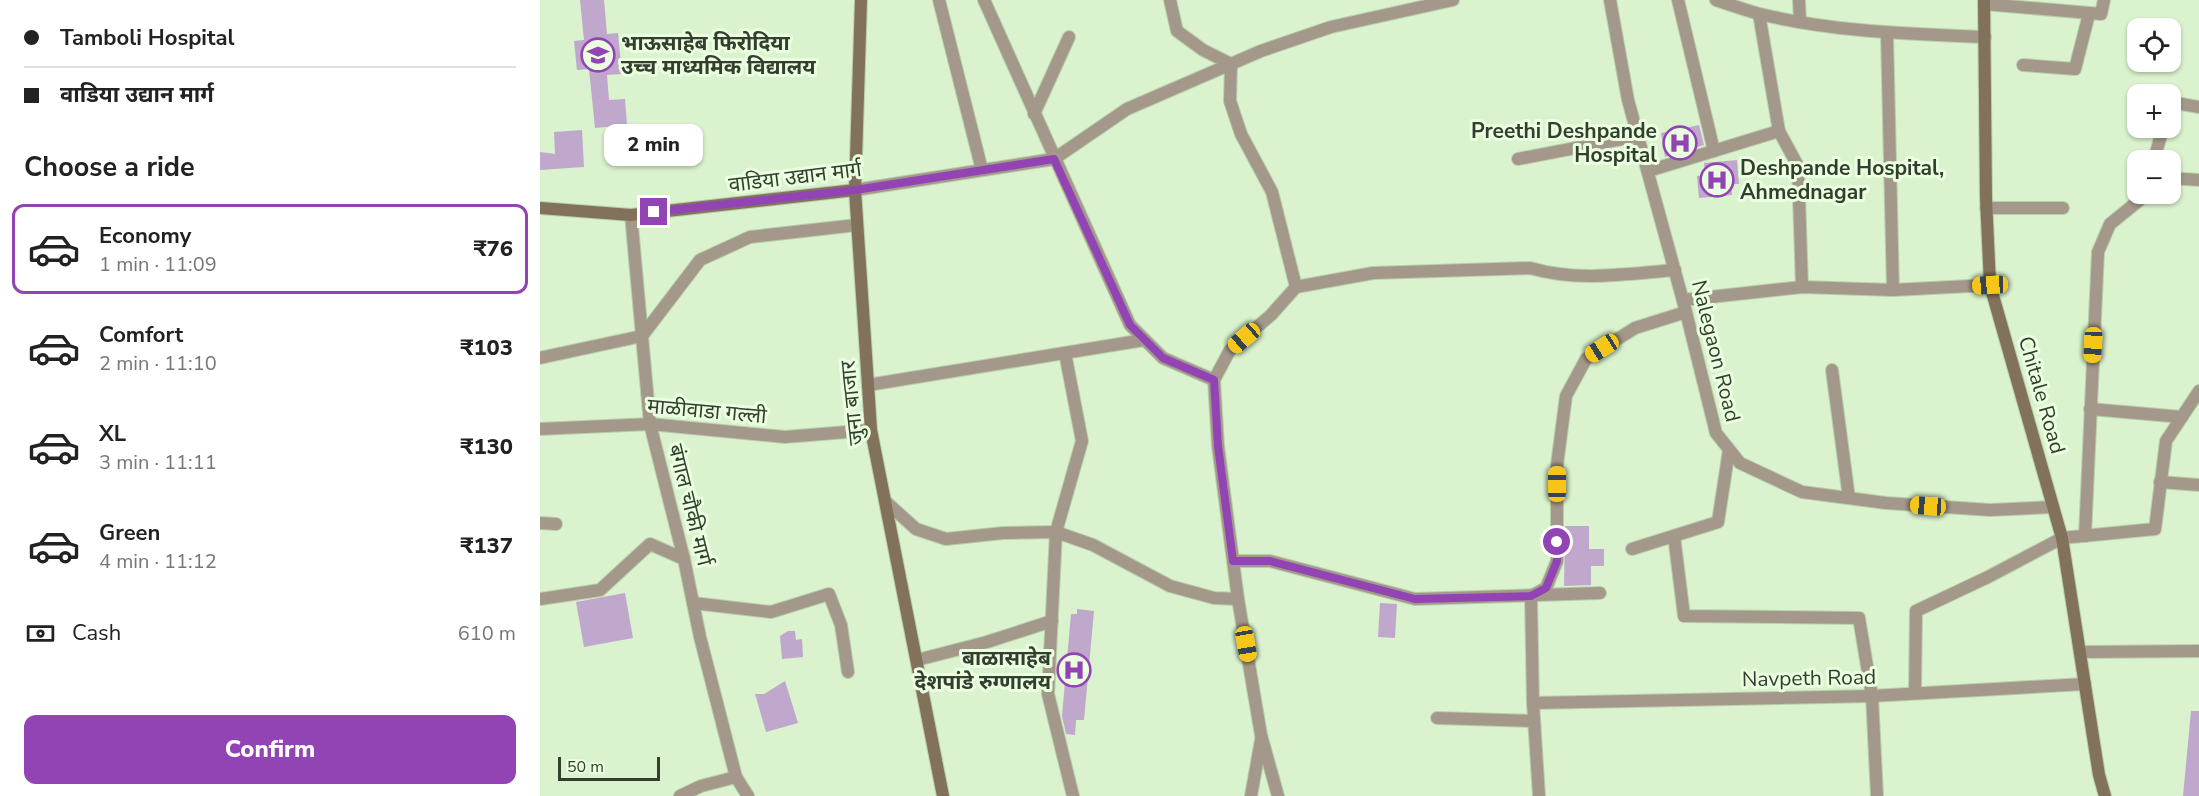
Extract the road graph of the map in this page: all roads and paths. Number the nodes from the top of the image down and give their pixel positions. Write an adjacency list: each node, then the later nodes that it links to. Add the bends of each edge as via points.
1 (861, 0): 32 (street, जुना बाजार)
2 (939, 0): 28 (street)
3 (984, 0): 22 (street)
4 (1170, 0): 18 (street, via 1176,31)
5 (1453, 0): 18 (street, via 1331,27)
6 (1610, 0): 24 (street, Nalegaon Road)
7 (1678, 0): 25 (street)
8 (1716, 0): 12 (street)
9 (1800, 0): 14 (street)
10 (2103, 0): 13 (street, via 2101,14)
11 (1984, 2): 13 (street); 17 (street, Chitale Road)
12 (1759, 14): 14 (street); 23 (street)
13 (2090, 14): 19 (street, via 2075,69)
14 (1800, 22): 15 (street)
15 (1887, 34): 17 (street); 43 (street)
16 (1070, 37): 22 (street)
17 (1985, 37): 35 (street, Chitale Road)
18 (1231, 64): 26 (street, via 1127,109); 41 (street, via 1230,101 1241,134 1272,192)
19 (2023, 65)
20 (2181, 104): 21 (street)
21 (2199, 107)
22 (1034, 114): 26 (street)
23 (1779, 131): 25 (street); 42 (street, via 1798,166)
24 (1638, 136): 27 (street); 29 (street, Nalegaon Road)
25 (1714, 151): 29 (street)
26 (1054, 159): 28 (street, वाडिया उद्यान मार्ग); 46 (street, via 1130,325)
27 (1518, 159)
28 (982, 170): 32 (street, वाडिया उद्यान मार्ग)
29 (1648, 171): 39 (street, Nalegaon Road)
30 (2181, 179): 31 (street)
31 (2199, 180)
32 (855, 190): 37 (street, वाडिया उद्यान मार्ग); 38 (street, जुना बाजार)
33 (2135, 204): 53 (street, via 2110,224 2098,252)
34 (540, 208): 37 (street, वाडिया उद्यान मार्ग)
35 (1986, 208): 36 (street); 40 (street, Chitale Road)
36 (2063, 208)
37 (631, 215): 45 (street, बंगाल चौकी मार्ग)
38 (857, 225): 45 (street, via 750,237 700,260); 51 (street, जुना बाजार)
39 (1675, 270): 41 (street, via 1592,277 1551,275 1530,268 1373,273); 44 (street, Nalegaon Road)
40 (1990, 285): 43 (street); 63 (street, Chitale Road)
41 (1296, 287): 50 (street, via 1230,350)
42 (1802, 287): 43 (street); 44 (street)
43 (1893, 290)
44 (1685, 306): 58 (street, Nalegaon Road, via 1716,434); 74 (street, via 1635,328 1586,358 1566,396 1557,465 1557,561 1546,588)
45 (642, 336): 48 (street); 55 (street, बंगाल चौकी मार्ग)
46 (1144, 340): 47 (street); 50 (street, via 1163,358)
47 (1065, 353): 51 (street); 66 (street, via 1082,441)
48 (540, 358)
49 (1832, 370): 61 (street)
50 (1214, 380): 72 (street)
51 (868, 385): 57 (street, जुना बाजार)
52 (2199, 391): 54 (street)
53 (2090, 409): 54 (street); 68 (street)
54 (2182, 417): 59 (street, via 2166,441)
55 (650, 424): 56 (street, माळीवाडा गल्ली); 57 (street, माळीवाडा गल्ली, via 785,437); 71 (street, बंगाल चौकी मार्ग)
56 (540, 429)
57 (872, 430): 62 (street, जुना बाजार)
58 (1729, 450): 61 (street, Nalegaon Road, via 1740,463 1802,492); 67 (street, via 1718,522)
59 (2160, 482): 60 (street); 68 (street, via 2155,529)
60 (2199, 485)
61 (1849, 498): 63 (street, Nalegaon Road, via 1990,510)
62 (885, 501): 66 (street, via 916,529 946,539); 81 (street, जुना बाजार)
63 (2053, 507): 69 (street, Chitale Road)
64 (540, 523): 65 (street)
65 (556, 524)
66 (1056, 532): 76 (street, via 1092,545 1170,586 1214,598); 78 (street)
67 (1674, 536): 70 (street); 85 (street, via 1684,616 1859,618)
68 (2085, 536): 69 (street)
69 (2062, 538): 80 (street, Chitale Road); 84 (street, via 1917,611)
70 (1632, 549)
71 (684, 559): 75 (street, via 650,544 600,590); 77 (street, बंगाल चौकी मार्ग)
72 (1233, 561): 74 (street, via 1270,561 1415,599); 76 (street)
73 (1600, 593): 74 (street)
74 (1531, 596): 86 (street)
75 (540, 599)
76 (1238, 599): 89 (street)
77 (693, 603): 82 (street, via 771,612 829,594 841,625); 90 (street, बंगाल चौकी मार्ग)
78 (1052, 621): 81 (street); 94 (street, via 1048,694)
79 (2199, 651): 80 (street)
80 (2081, 652): 83 (street, Chitale Road)
81 (917, 660): 93 (street, जुना बाजार)
82 (848, 672)
83 (2085, 684): 84 (street, Navpeth Road); 99 (street, Chitale Road)
84 (1915, 693): 85 (street, Navpeth Road)
85 (1872, 696): 86 (street, Navpeth Road); 98 (street)
86 (1533, 703): 88 (street)
87 (1437, 718): 88 (street)
88 (1534, 721): 97 (street)
89 (1261, 735): 95 (street); 96 (street)
90 (736, 777): 91 (street); 92 (street, बंगाल चौकी मार्ग)
91 (680, 796)
92 (748, 796)
93 (943, 796)
94 (1073, 796)
95 (1251, 796)
96 (1278, 796)
97 (1539, 796)
98 (1877, 796)
99 (2105, 796)

